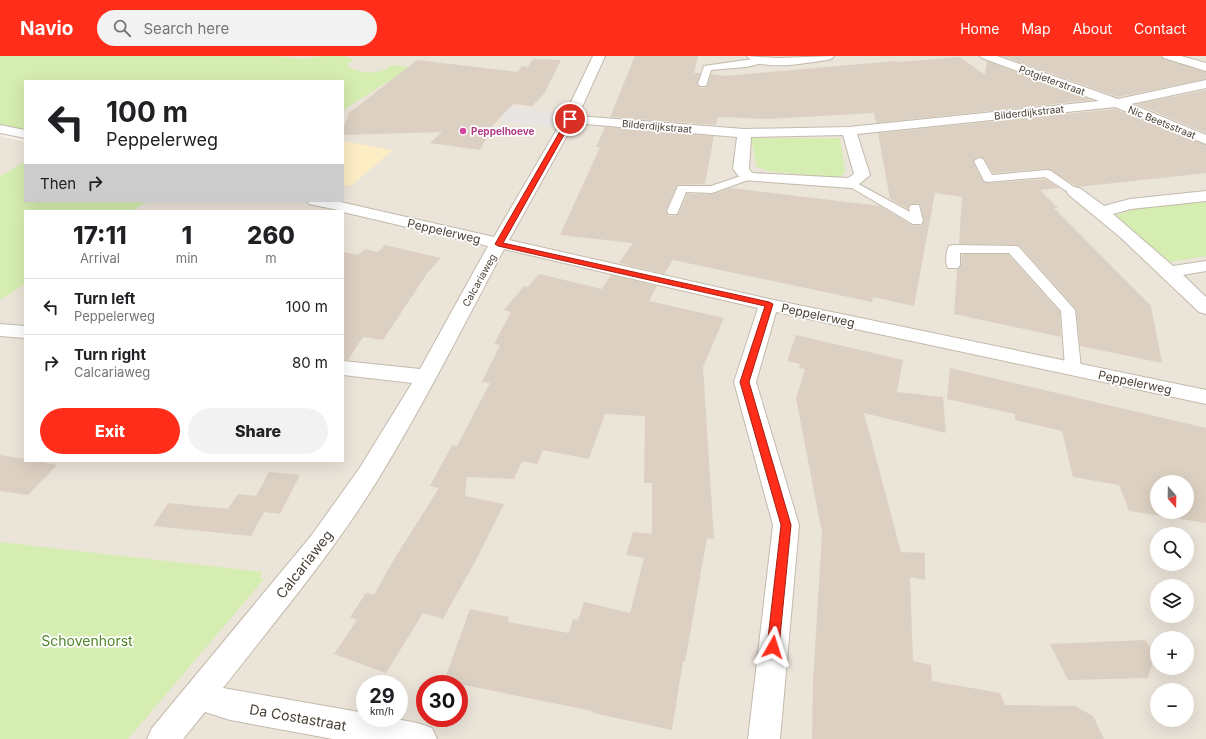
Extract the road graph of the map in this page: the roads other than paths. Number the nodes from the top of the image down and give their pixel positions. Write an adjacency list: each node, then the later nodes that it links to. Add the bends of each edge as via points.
1 (599, 56): 12 (street, Calcariaweg)
2 (708, 56): 8 (lane)
3 (828, 56): 6 (street, via 782,61)
4 (986, 56): 11 (street, Potgieterstraat)
5 (1168, 56): 7 (street)
6 (757, 58): 8 (lane, via 746,64)
7 (1206, 67)
8 (707, 68): 9 (lane)
9 (703, 84)
10 (1206, 84): 11 (street, Bilderdijkstraat)
11 (1117, 103): 14 (street, Bilderdijkstraat); 17 (street, Nic Beetsstraat)
12 (570, 119): 15 (street, Bilderdijkstraat); 29 (street, Calcariaweg)
13 (0, 129): 16 (street)
14 (849, 131): 15 (street, Bilderdijkstraat); 20 (street, via 862,175)
15 (744, 133): 19 (street, via 741,169)
16 (24, 134)
17 (1206, 140)
18 (979, 161): 21 (lane, via 988,179 1047,173)
19 (747, 177): 20 (street); 25 (lane, via 712,190 682,188)
20 (851, 183): 28 (lane)
21 (1075, 192): 26 (street)
22 (1206, 196): 26 (street, via 1130,204)
23 (319, 202): 29 (street, Peppelerweg)
24 (915, 208): 28 (lane)
25 (673, 211)
26 (1102, 212): 32 (street)
27 (887, 218): 28 (lane)
28 (917, 221)
29 (498, 244): 33 (street, Peppelerweg); 39 (street, Calcariaweg)
30 (954, 265): 38 (lane, via 954,249 1013,249 1068,310)
31 (1206, 266): 32 (street)
32 (1169, 272): 34 (street)
33 (769, 304): 38 (street, Peppelerweg); 44 (street, via 745,382 786,525)
34 (1206, 308)
35 (0, 330): 36 (street)
36 (24, 332)
37 (344, 368): 39 (street)
38 (1073, 368): 40 (street, Peppelerweg)
39 (426, 377): 41 (street, Calcariaweg, via 368,475 320,544)
40 (1206, 397)
41 (200, 695): 42 (street, Calcariaweg); 43 (street, Da Costastraat, via 230,705)
42 (163, 739)
43 (421, 739)
44 (764, 739)

